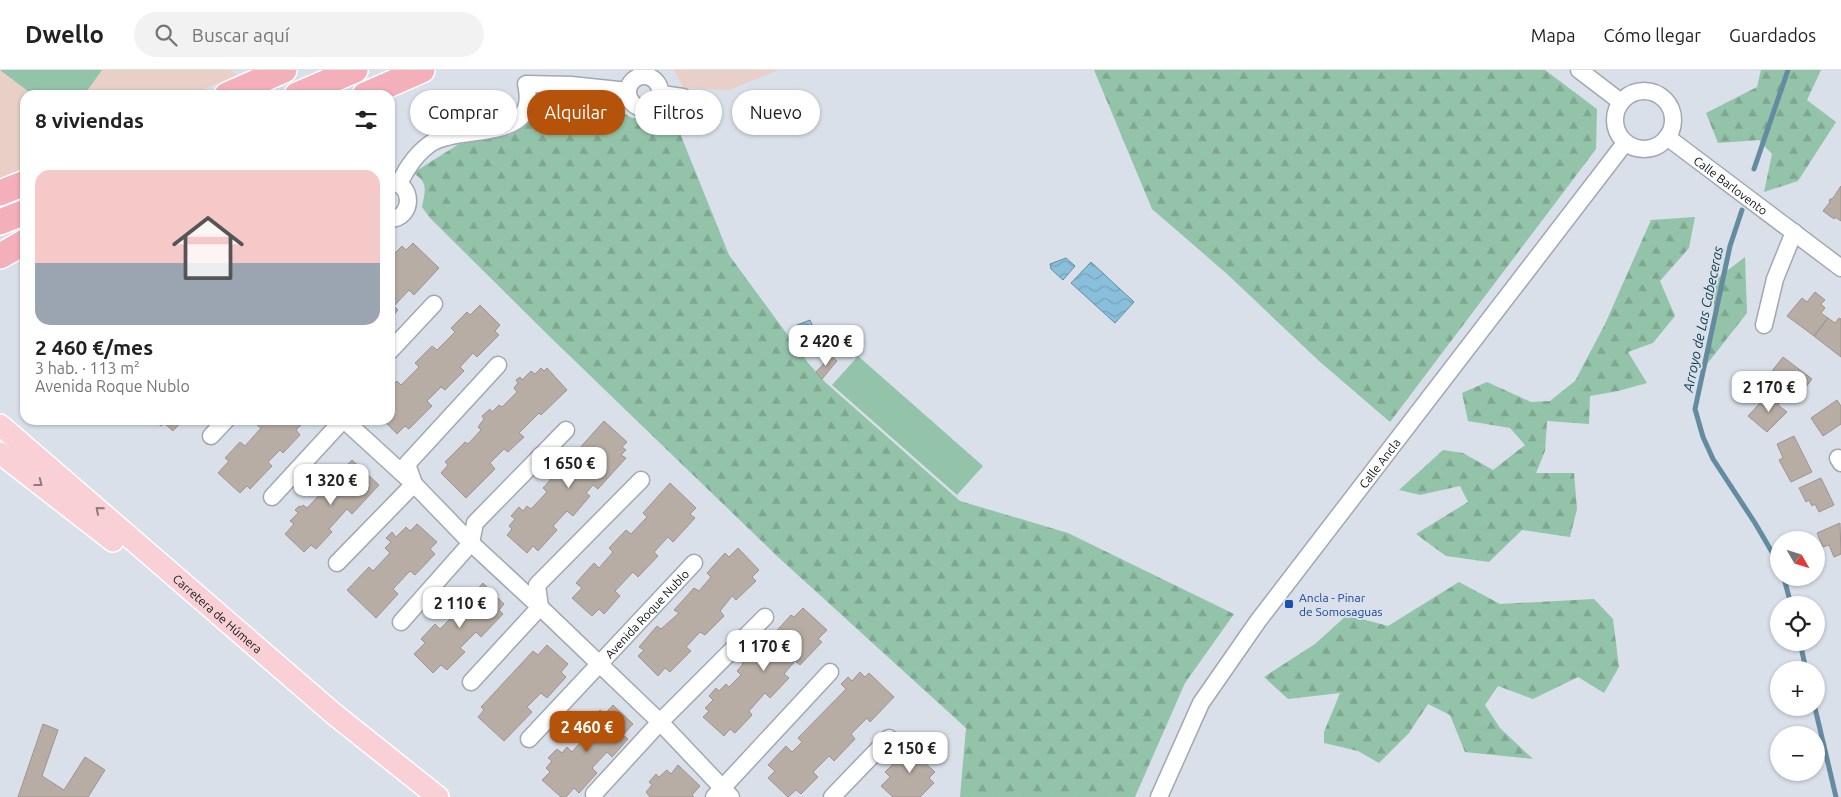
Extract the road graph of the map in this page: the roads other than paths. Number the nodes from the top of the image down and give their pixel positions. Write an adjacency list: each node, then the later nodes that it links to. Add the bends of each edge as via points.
1 (284, 70): 5 (highway)
2 (355, 70): 6 (highway)
3 (422, 70): 7 (highway)
4 (1578, 70): 10 (street)
5 (238, 90)
6 (309, 90)
7 (376, 90)
8 (660, 90): 9 (street, via 656,81 646,76 636,78)
9 (628, 91): 11 (street); 14 (street, via 520,80 528,99 519,119 500,128 450,136 434,142 411,161)
10 (1620, 102): 12 (street, via 1638,91 1657,94 1671,108 1672,128); 13 (street, via 1614,119 1615,128)
11 (635, 104)
12 (1667, 137): 13 (street, via 1661,144 1643,150); 20 (street, Calle Barlovento)
13 (1625, 143): 57 (street, Calle Ancla, via 1258,621 1202,703)
14 (395, 183): 18 (street, via 408,193 408,206 401,216)
15 (20, 184): 16 (highway)
16 (0, 193)
17 (20, 214): 19 (highway)
18 (395, 218)
19 (0, 222)
20 (1794, 232): 25 (street, Calle Barlovento); 27 (street, via 1776,279)
21 (20, 240): 23 (highway)
22 (20, 245): 24 (highway)
23 (0, 249)
24 (0, 256)
25 (1841, 268)
26 (434, 304): 28 (street)
27 (1764, 325)
28 (395, 346)
29 (498, 364): 38 (street, via 407,464)
30 (221, 425): 35 (street)
31 (339, 425): 39 (street, Avenida Roque Nublo)
32 (349, 425): 38 (street, Avenida Roque Nublo)
33 (0, 426): 49 (main road, Carretera de Húmera, one-way to 33)
34 (566, 430): 40 (street, via 475,523)
35 (211, 436)
36 (0, 453): 49 (main road, one-way to 49)
37 (641, 480): 43 (street, via 536,585)
38 (414, 484): 40 (street, Avenida Roque Nublo); 42 (street)
39 (272, 497)
40 (471, 543): 43 (street, Avenida Roque Nublo); 45 (street)
41 (694, 563): 46 (street, Avenida Roque Nublo)
42 (337, 564)
43 (540, 607): 46 (street, Avenida Roque Nublo); 48 (street)
44 (765, 617): 50 (street)
45 (401, 622)
46 (600, 664): 50 (street, Avenida Roque Nublo); 52 (street, Avenida Roque Nublo)
47 (830, 672): 54 (street, Avenida Roque Nublo)
48 (470, 682)
49 (334, 714): 55 (main road, Carretera de Húmera)
50 (660, 722): 53 (street); 54 (street, Avenida Roque Nublo)
51 (889, 738): 56 (street)
52 (529, 739)
53 (594, 794)
54 (722, 794)
55 (438, 797)
56 (832, 797)
57 (1159, 797)

